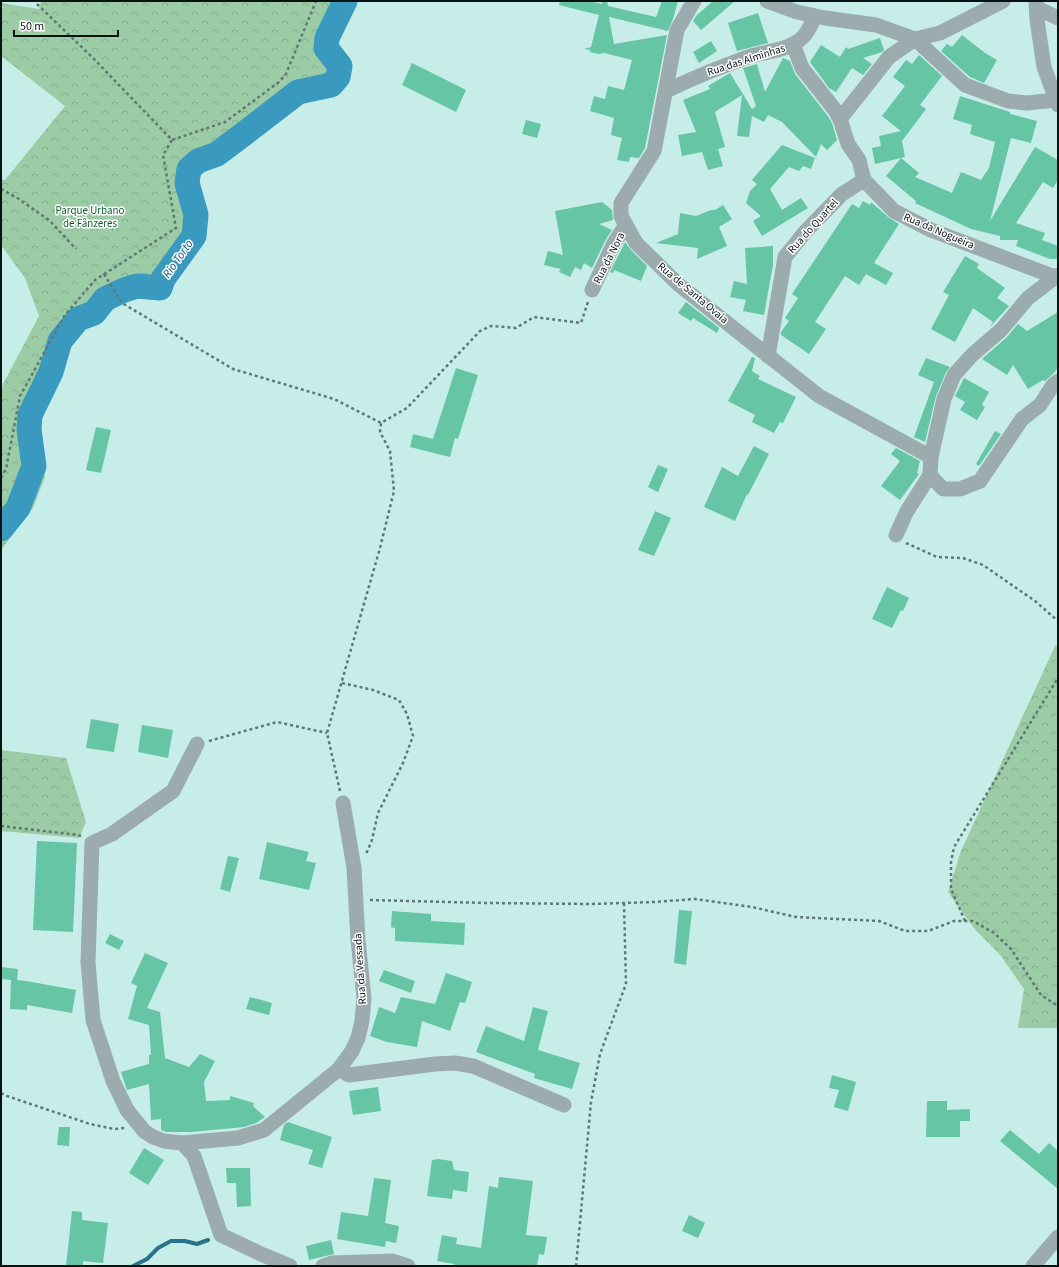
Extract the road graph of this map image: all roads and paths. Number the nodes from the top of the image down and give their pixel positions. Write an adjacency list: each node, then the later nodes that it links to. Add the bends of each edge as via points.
1 (316, 1): 14 (path, via 286,74 279,82 225,122)
2 (694, 1): 11 (street, Rua de Santa Ovaia, via 677,30)
3 (767, 1): 7 (street)
4 (1003, 1): 9 (street, via 940,34)
5 (37, 4): 14 (path)
6 (1036, 5): 8 (street); 12 (street, via 1044,67)
7 (815, 16): 9 (street, via 876,25); 10 (street, Rua das Alminhas, via 804,37)
8 (1058, 18)
9 (915, 38): 12 (street, via 965,85 1008,101); 13 (street, via 889,58)
10 (793, 44): 11 (street, Rua das Alminhas, via 783,49 751,56); 13 (street, via 802,68)
11 (666, 91): 17 (street, Rua de Santa Ovaia, via 654,151 621,203 621,216)
12 (1057, 102)
13 (840, 120): 15 (street, via 848,144 859,160)
14 (172, 140): 19 (path, via 163,155 176,228)
15 (864, 180): 20 (street, Rua da Nogueira, via 894,211 906,218 931,230); 22 (street, Rua do Quartel, via 842,194 785,257)
16 (1, 189): 18 (path, via 50,221)
17 (626, 225): 21 (street, Rua da Nora, via 614,243); 22 (street, Rua de Santa Ovaia, via 636,243 678,284)
18 (76, 248)
19 (104, 274): 24 (path, via 122,303 233,369 334,399); 27 (path, via 95,280 65,315 20,396 6,469)
20 (1056, 276): 25 (street, via 1028,298 954,375 944,399)
21 (592, 290): 24 (path, via 581,323 534,318 516,328 491,326 480,331 407,408)
22 (768, 356): 25 (street, Rua de Santa Ovaia, via 819,396)
23 (1056, 383): 26 (street, via 1040,405 1022,419 980,481 960,489 943,489)
24 (381, 423): 31 (path, via 380,432 390,451 394,491)
25 (931, 457): 26 (street)
26 (930, 475): 28 (street, via 907,510)
27 (1, 478)
28 (896, 535): 29 (path, via 909,546 937,557 963,558 983,565 1035,601)
29 (1058, 621)
30 (1058, 678): 40 (path, via 954,847 950,862 951,889)
31 (342, 683): 32 (path); 37 (path, via 373,690 399,700 407,714 413,736 403,763 378,813 372,840)
32 (327, 733): 33 (path, via 276,722); 34 (path)
33 (197, 744): 36 (street, via 173,791 112,834)
34 (343, 803): 37 (street, Rua da Vessada)
35 (1, 826): 36 (path, via 78,835)
36 (92, 842): 45 (street, Rua da Vessada, via 88,962 93,1020 113,1081 127,1110)
37 (354, 880): 38 (street, Rua da Vessada)
38 (356, 900): 39 (path); 42 (street, Rua da Vessada, via 364,998 362,1022 352,1052)
39 (624, 903): 40 (path, via 695,898 796,917 879,921 906,931 928,930 954,921); 51 (path, via 626,984 600,1054 591,1102)
40 (965, 921): 41 (path, via 973,922 994,933 1010,949 1041,995)
41 (1058, 1006)
42 (339, 1069): 44 (street, via 349,1076 455,1063 472,1066); 46 (street, Rua da Vessada, via 264,1130 238,1138)
43 (1, 1093): 45 (path, via 90,1124 123,1129)
44 (564, 1105)
45 (138, 1124): 46 (street, Rua da Vessada, via 153,1137)
46 (182, 1143): 48 (street, via 194,1156 221,1236)
47 (1058, 1237): 52 (street)
48 (290, 1266)
49 (323, 1266): 50 (street, via 332,1263 393,1261)
50 (408, 1266)
51 (576, 1266)
52 (1034, 1266)

